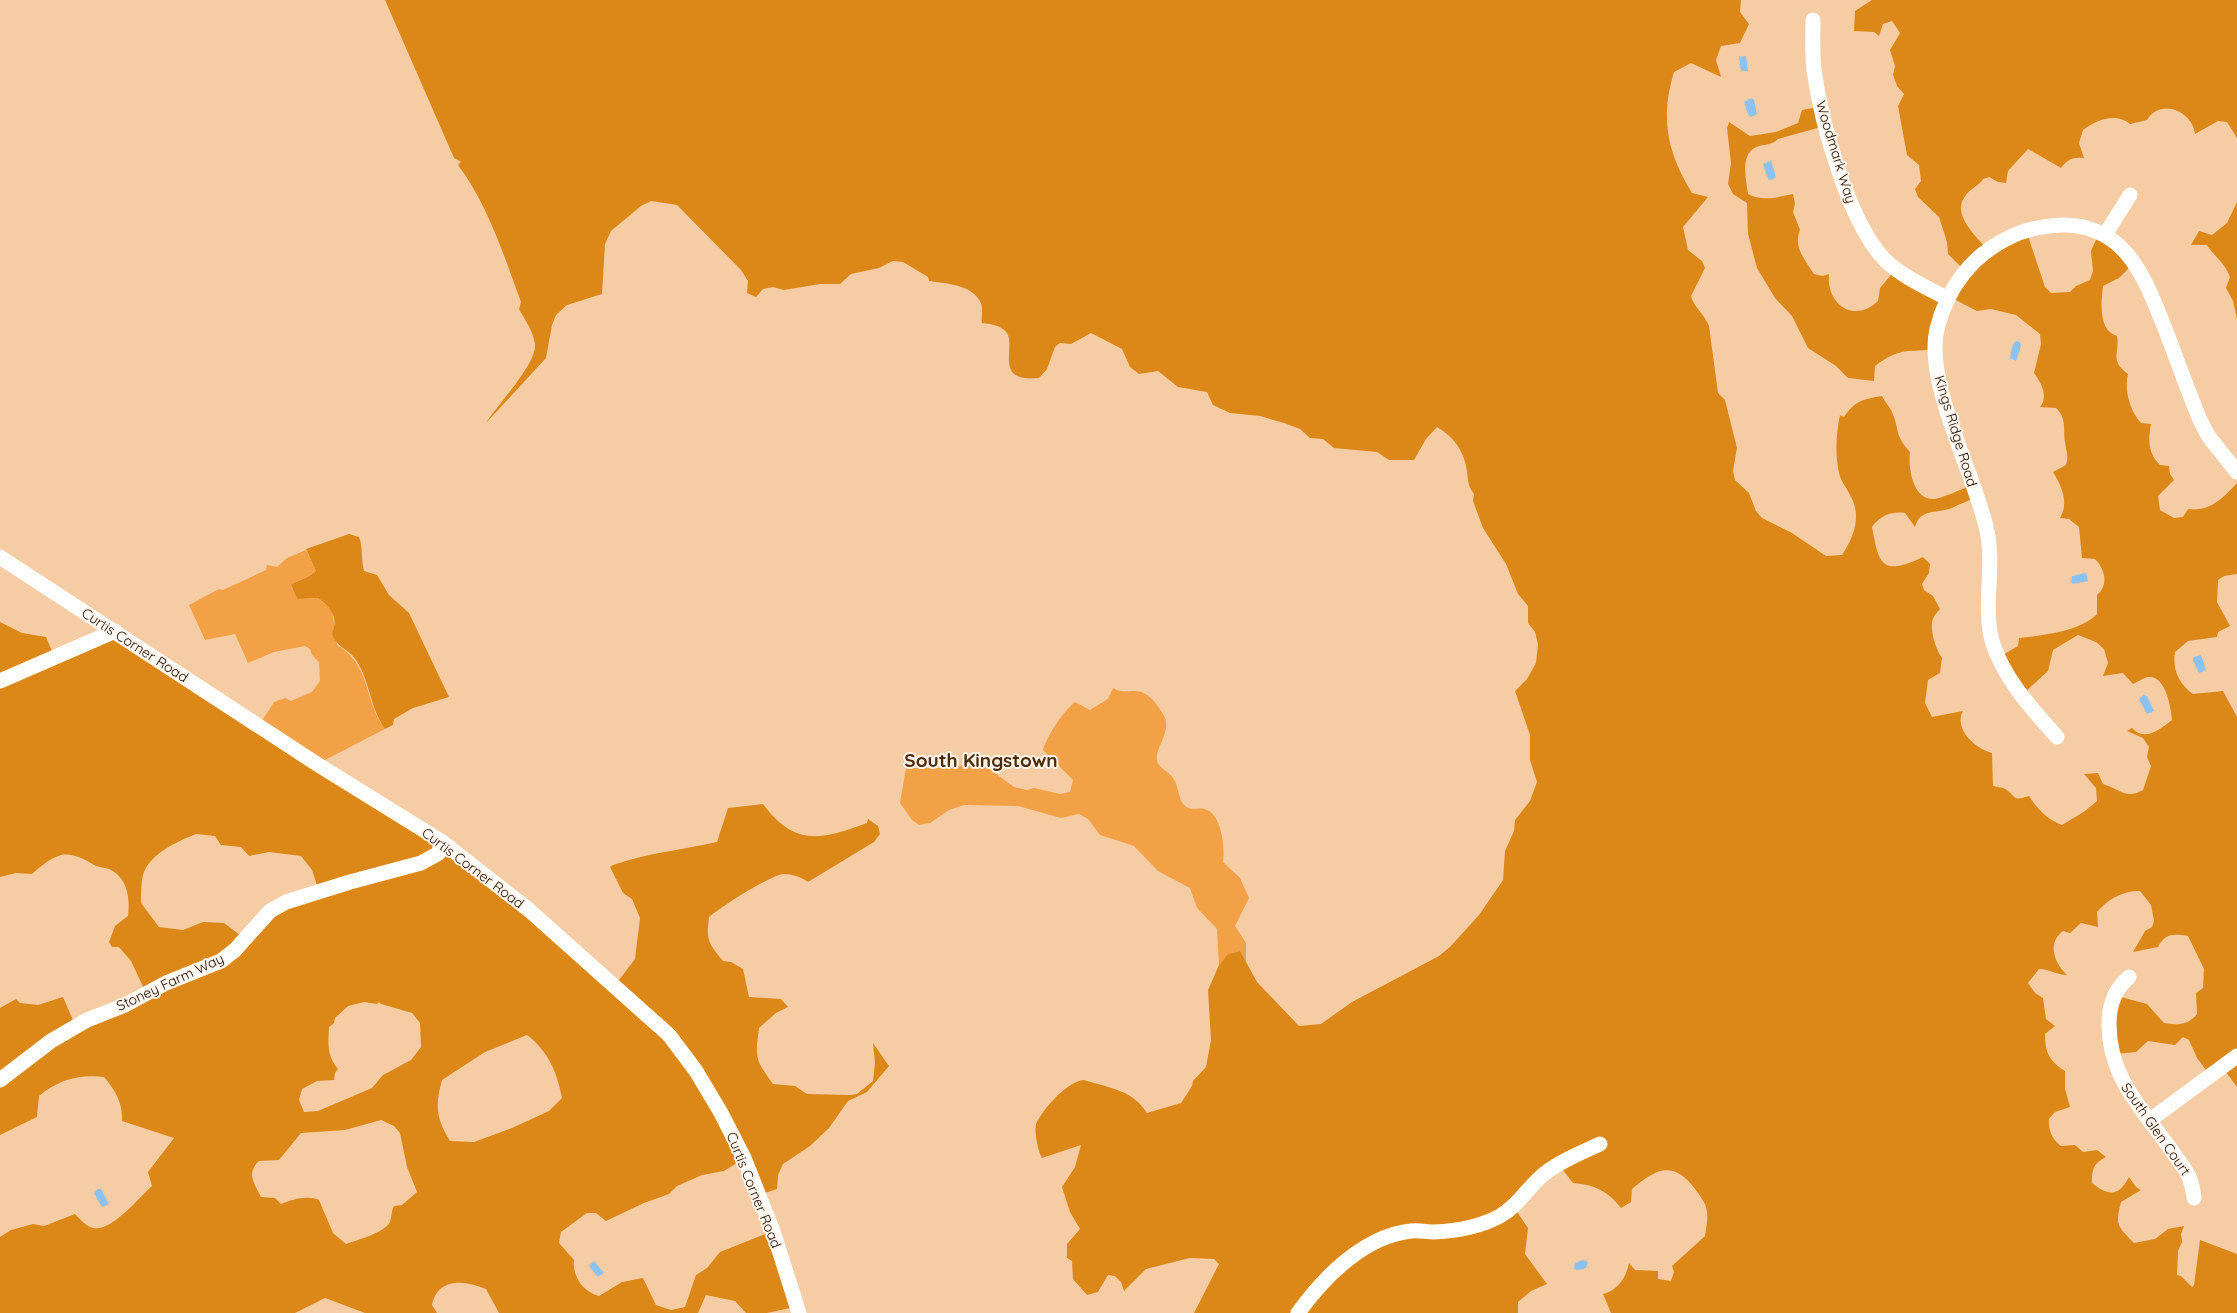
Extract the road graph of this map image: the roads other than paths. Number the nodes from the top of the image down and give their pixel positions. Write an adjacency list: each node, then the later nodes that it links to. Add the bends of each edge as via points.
1 (1813, 20): 4 (street, Woodmark Way, via 1814,69 1820,101 1846,190 1859,222 1887,262)
2 (2130, 195): 3 (street)
3 (2105, 235): 4 (street, Kings Ridge Road, via 2070,225 2022,232 1977,258 1961,275); 5 (street, Kings Ridge Road, via 2130,257 2145,278 2200,420 2209,437)
4 (1948, 300): 9 (street, Kings Ridge Road, via 1937,329 1936,362 1987,527 1991,575 1989,626 1993,643 2024,700)
5 (2237, 472)
6 (0, 557): 7 (street, Curtis Corner Road)
7 (115, 632): 8 (street); 10 (street, Curtis Corner Road)
8 (0, 680)
9 (2057, 737)
10 (441, 841): 13 (street, Stoney Farm Way, via 439,853 421,863 286,902 270,911 235,950 220,961 87,1020 51,1041); 17 (street, Curtis Corner Road, via 554,931 669,1035 686,1055 744,1158)
11 (2129, 976): 14 (street, South Glen Court, via 2112,1001 2110,1042 2123,1085)
12 (2237, 1056): 14 (street)
13 (0, 1080)
14 (2150, 1120): 16 (street, South Glen Court, via 2191,1178)
15 (1600, 1144): 18 (street, via 1554,1166 1506,1212 1486,1222 1448,1232 1398,1233 1373,1244 1329,1275)
16 (2194, 1198)
17 (799, 1313)
18 (1298, 1313)

